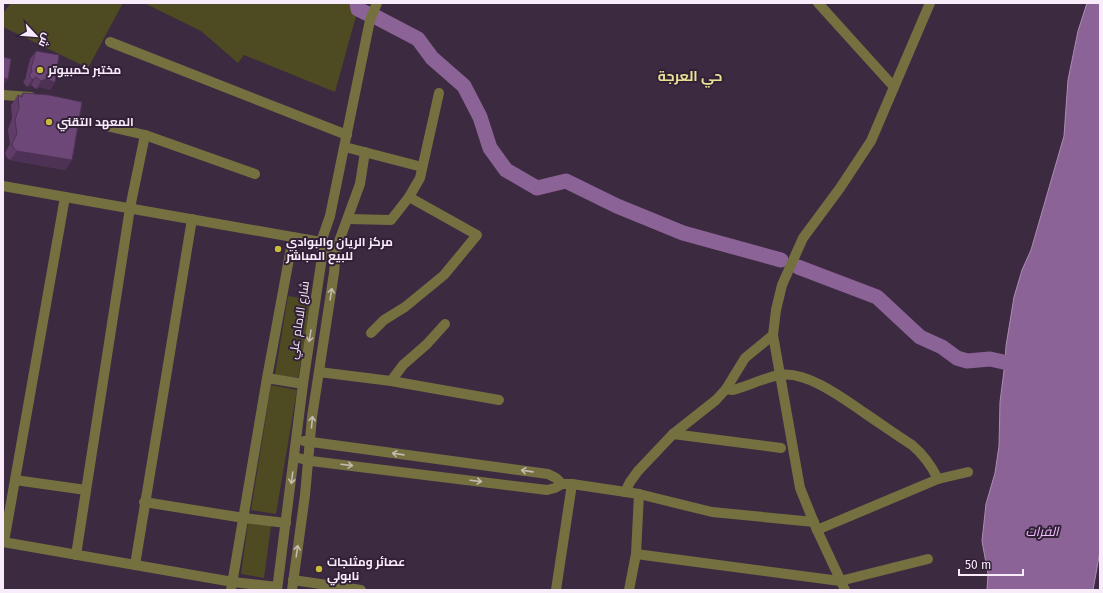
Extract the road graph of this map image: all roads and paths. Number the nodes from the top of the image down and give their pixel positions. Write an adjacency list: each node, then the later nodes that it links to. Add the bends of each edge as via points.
1 (377, 3): 11 (street, شارع الامام علي, via 370,20)
2 (818, 3): 5 (street)
3 (930, 3): 5 (street)
4 (110, 42): 11 (street)
5 (894, 87): 27 (street, via 871,141 803,238 782,285)
6 (439, 93): 14 (street)
7 (3, 95): 8 (street)
8 (44, 98)
9 (106, 126): 10 (street)
10 (145, 135): 15 (street); 19 (street)
11 (347, 135): 12 (street, شارع الامام علي)
12 (345, 147): 13 (street); 23 (street, شارع الامام علي, via 330,216)
13 (365, 152): 14 (street); 21 (street, via 360,184)
14 (422, 167): 18 (street, via 420,178)
15 (255, 174)
16 (3, 186): 17 (street)
17 (65, 197): 19 (street); 43 (street)
18 (409, 197): 21 (street, via 391,220); 26 (street, via 477,235 444,275 405,307 384,320)
19 (130, 208): 20 (street); 45 (street)
20 (192, 219): 22 (street); 48 (street)
21 (348, 219): 24 (street)
22 (294, 237): 23 (street); 30 (street)
23 (321, 242): 24 (street, via 329,247); 32 (street, شارع الامام علي, one-way to 32, via 322,257)
24 (334, 256): 28 (street, one-way to 24, via 334,273)
25 (445, 324): 31 (street, via 403,365)
26 (371, 333)
27 (774, 335): 29 (street); 33 (street, via 745,358)
28 (319, 372): 31 (street); 37 (street, one-way to 28)
29 (781, 375): 33 (street, via 737,389); 42 (street, via 812,381 841,396 922,453); 51 (street, via 800,488)
30 (267, 378): 32 (street); 49 (street)
31 (391, 381): 34 (street)
32 (303, 384): 36 (street, شارع الامام علي)
33 (726, 389): 35 (street)
34 (499, 400)
35 (673, 434): 38 (street); 46 (street, via 638,471)
36 (296, 439): 37 (street); 39 (street, شارع الامام علي)
37 (310, 442): 40 (street); 44 (street, one-way to 37, via 548,474)
38 (781, 448)
39 (294, 458): 40 (street); 50 (street, شارع الامام علي, one-way to 50)
40 (308, 460): 44 (street, one-way to 44, via 547,490); 57 (street, one-way to 40)
41 (968, 472): 42 (street)
42 (938, 479): 51 (street)
43 (15, 480): 45 (street); 52 (street)
44 (567, 484): 46 (street); 62 (street)
45 (86, 490): 54 (street)
46 (625, 492): 47 (street)
47 (639, 494): 51 (street, via 712,512); 53 (street)
48 (144, 502): 49 (street); 56 (street)
49 (244, 518): 50 (street); 59 (street)
50 (286, 523): 60 (street, شارع الامام علي)
51 (815, 526): 58 (street)
52 (3, 542): 54 (street)
53 (636, 554): 58 (street); 63 (street)
54 (76, 555): 56 (street)
55 (928, 559): 58 (street)
56 (135, 565): 59 (street)
57 (292, 585): 61 (street)
58 (843, 585)
59 (232, 586): 60 (street)
60 (277, 589)
61 (361, 590)
62 (556, 590)
63 (629, 590)

